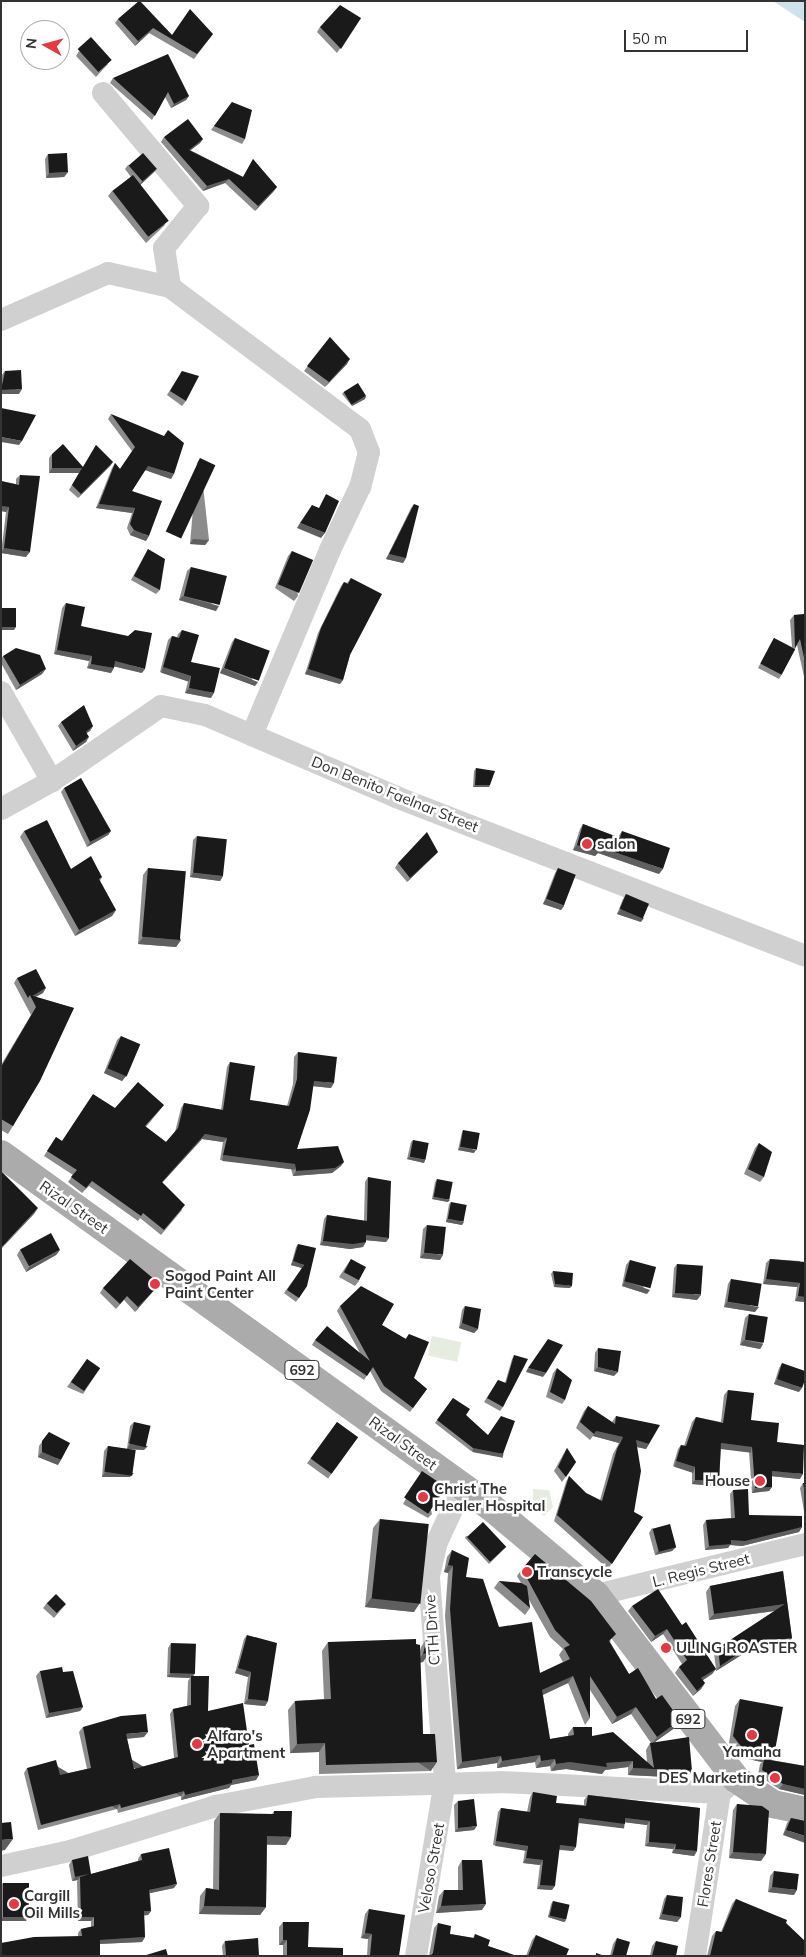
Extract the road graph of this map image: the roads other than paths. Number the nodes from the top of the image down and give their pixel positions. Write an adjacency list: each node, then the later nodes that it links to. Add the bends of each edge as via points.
1 (103, 93): 2 (street, via 198,206 164,248)
2 (170, 287): 3 (street, via 108,273); 5 (street, via 360,429 369,452 360,487)
3 (1, 320)
4 (1, 692): 6 (street)
5 (252, 735): 6 (street, Don Benito Faelnar Street, via 205,715 161,706); 8 (street, Don Benito Faelnar Street, via 396,797)
6 (52, 781): 7 (street, Don Benito Faelnar Street)
7 (1, 809)
8 (805, 956)
9 (1, 1154): 10 (main road, Rizal Street / 692)
10 (463, 1486): 12 (main road, Rizal Street / 692); 13 (street, CTH Drive, via 436,1542 429,1576)
11 (805, 1544): 12 (street, L. Regis Street)
12 (596, 1595): 14 (main road, Rizal Street / 692)
13 (445, 1781): 14 (street); 16 (street, via 316,1787 216,1806 70,1851); 17 (street, Veloso Street)
14 (728, 1786): 15 (main road, Rizal Street / 692, via 773,1804); 18 (street, Flores Street)
15 (805, 1811)
16 (1, 1866)
17 (416, 1956)
18 (694, 1956)

